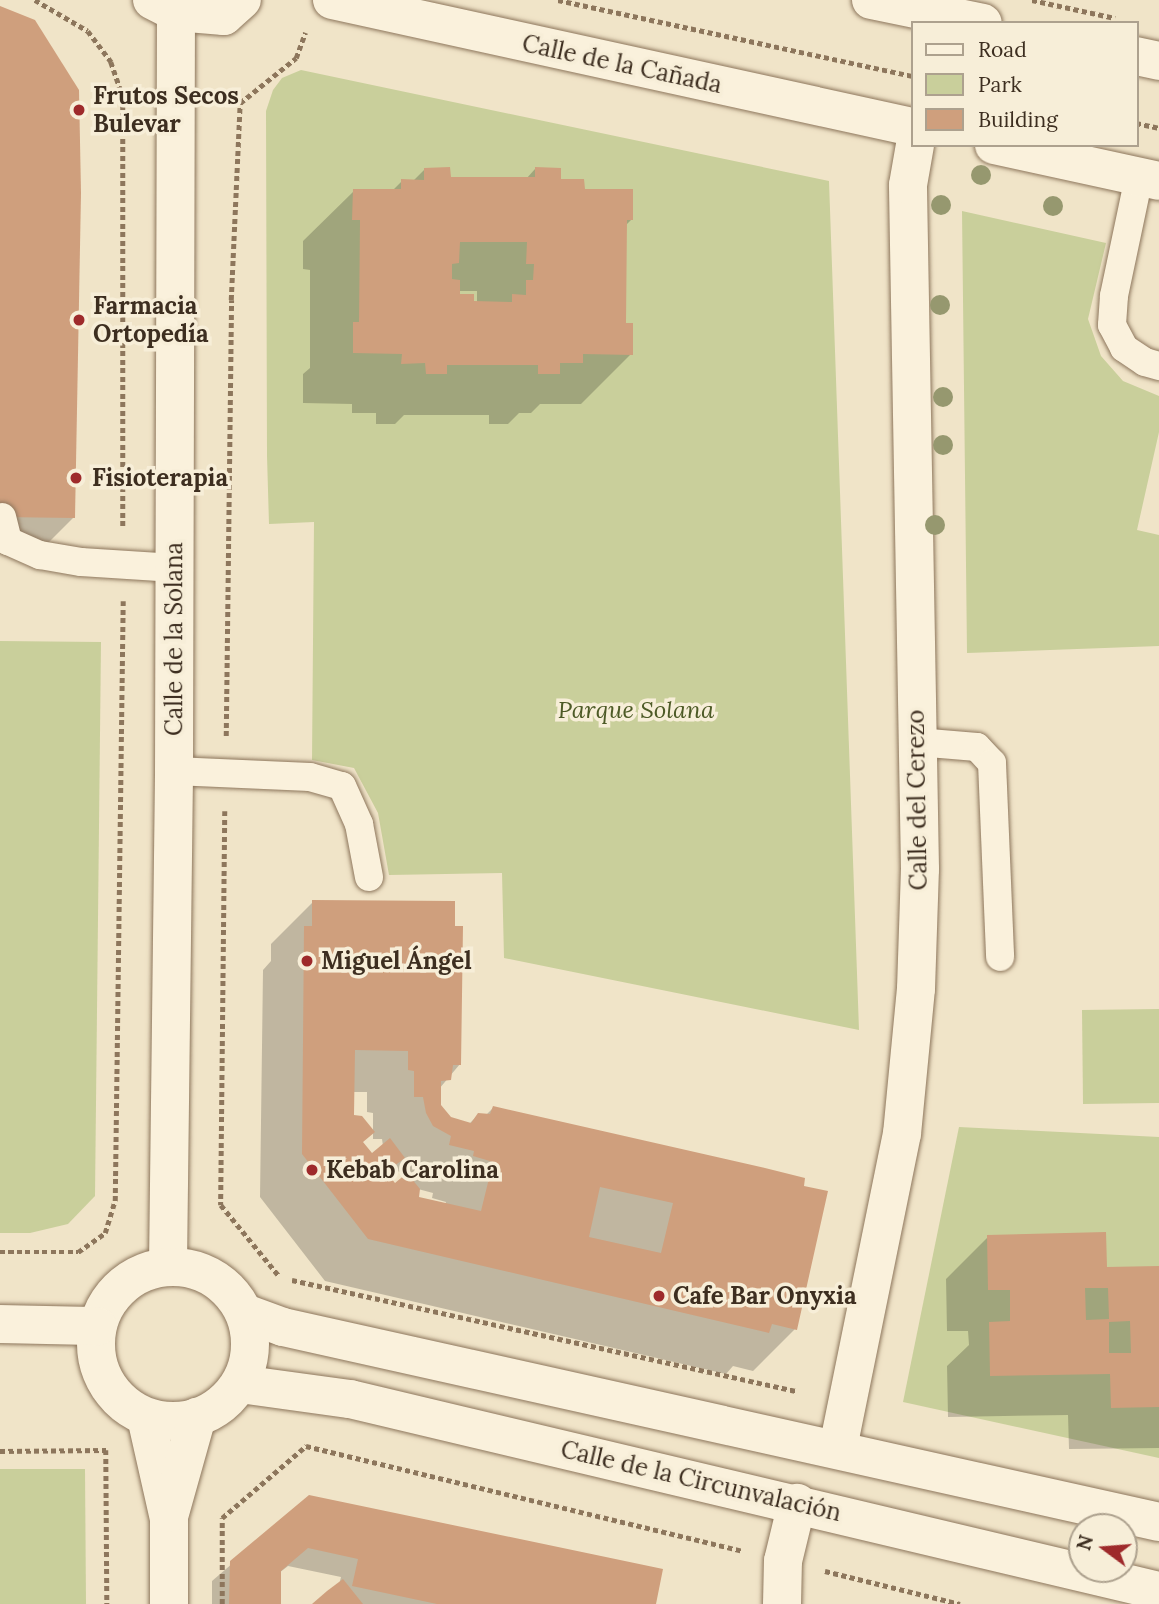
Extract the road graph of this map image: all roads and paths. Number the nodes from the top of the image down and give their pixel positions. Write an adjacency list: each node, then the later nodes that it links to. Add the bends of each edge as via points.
1 (35, 0): 21 (path, via 88,31 111,62 123,96)
2 (242, 0): 6 (street, via 224,16)
3 (558, 0): 12 (path)
4 (870, 0): 9 (street)
5 (1032, 0): 8 (path)
6 (164, 6): 22 (street, Calle de la Solana)
7 (320, 12): 14 (street, Calle de la Cañada); 25 (path, via 296,58 240,103 231,300)
8 (1123, 20)
9 (973, 21)
10 (1138, 56): 11 (street)
11 (1159, 61)
12 (911, 76)
13 (1138, 123): 15 (path)
14 (911, 127)
15 (1159, 128)
16 (915, 147): 23 (street, Calle del Cerezo, via 908,185)
17 (1003, 147): 18 (street)
18 (1149, 179): 19 (lane, via 1114,296 1112,325 1124,348)
19 (1159, 366)
20 (2, 517): 21 (lane, via 8,541 40,555)
21 (123, 565): 22 (lane); 28 (path, via 115,1201 105,1233 78,1252)
22 (175, 568): 24 (street, Calle de la Solana)
23 (917, 743): 27 (lane, via 977,747 992,763); 37 (street, Calle del Cerezo, via 920,869 916,975 902,1134)
24 (174, 771): 25 (lane); 29 (street, Calle de la Solana)
25 (226, 772): 26 (lane, via 310,777 342,786 359,824); 34 (path, via 221,1205 280,1277)
26 (369, 877)
27 (1000, 957)
28 (0, 1252)
29 (168, 1266): 30 (street, via 200,1270 227,1287); 32 (street, via 136,1275 111,1297)
30 (245, 1313): 33 (street, via 251,1337 249,1361); 37 (street, via 283,1327)
31 (0, 1324): 32 (street)
32 (97, 1326): 35 (street, via 96,1354 105,1380 122,1402)
33 (240, 1384): 36 (street, via 222,1404); 39 (street, Calle de la Circunvalación, via 350,1399)
34 (796, 1391)
35 (146, 1417): 36 (street, via 171,1421); 40 (street)
36 (197, 1418): 40 (street)
37 (838, 1448): 41 (street)
38 (0, 1451): 44 (path, via 106,1450)
39 (797, 1503): 42 (street); 43 (street, Calle de la Circunvalación)
40 (169, 1519): 45 (street)
41 (1159, 1522)
42 (783, 1562): 46 (path, via 306,1446 222,1518); 47 (street); 48 (path)
43 (1144, 1594)
44 (107, 1604)
45 (169, 1604)
46 (222, 1604)
47 (782, 1604)
48 (960, 1604)

